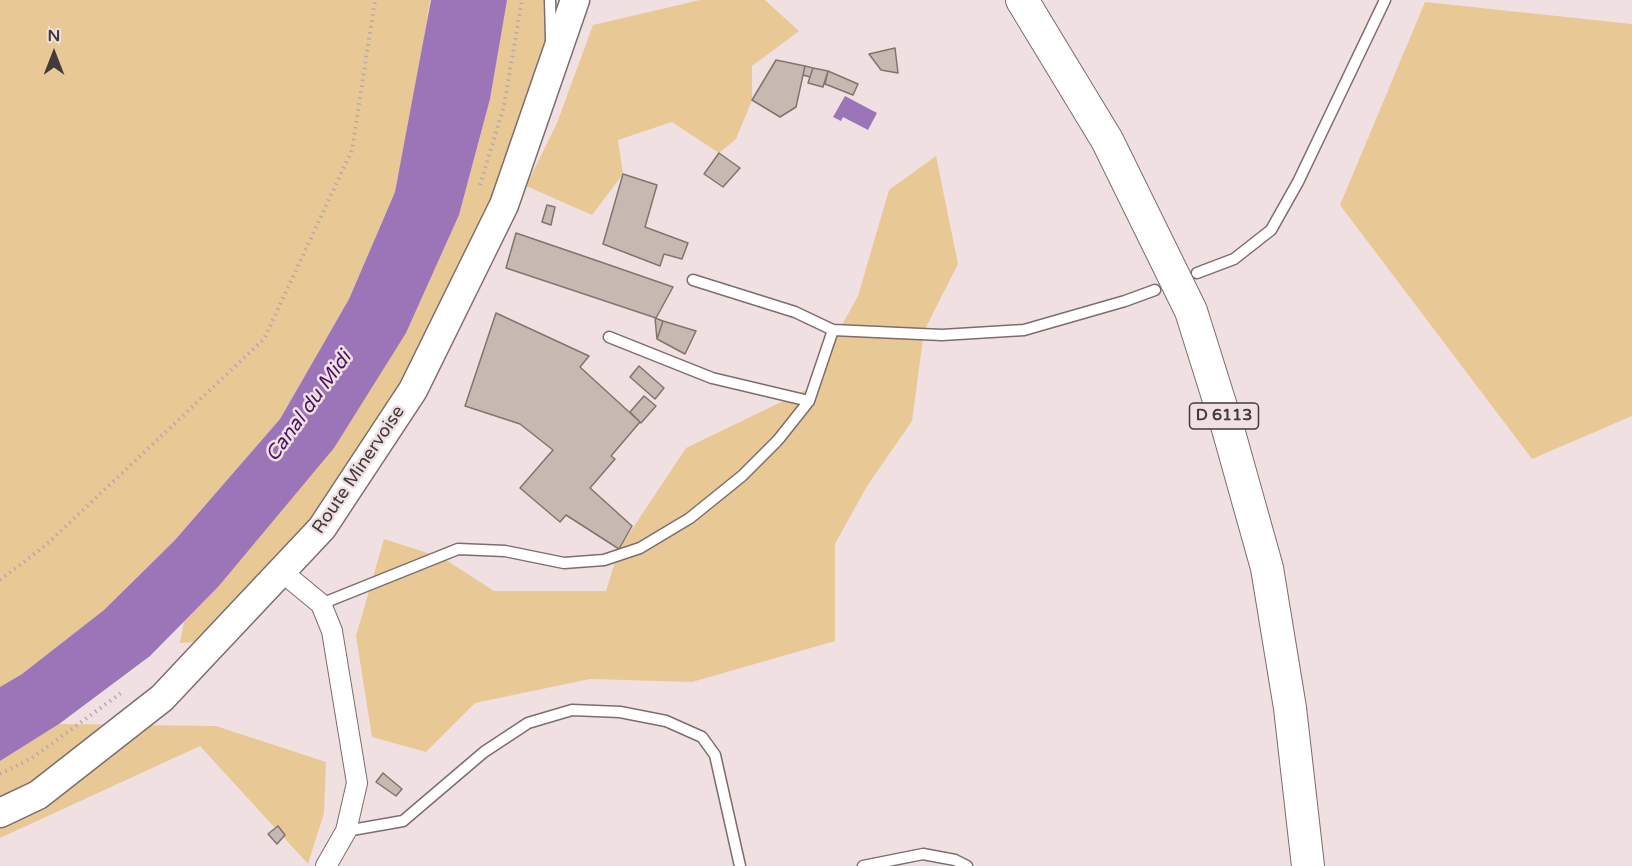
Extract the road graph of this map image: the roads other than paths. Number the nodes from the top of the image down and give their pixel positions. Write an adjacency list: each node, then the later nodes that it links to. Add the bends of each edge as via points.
1 (1385, 0): 4 (lane, via 1271,230 1234,259)
2 (1022, 2): 18 (main road, D 6113, via 1107,140 1191,311 1267,568 1290,708)
3 (569, 4): 10 (main road, Route Minervoise, via 504,205 413,390 322,528)
4 (1197, 273)
5 (693, 280): 7 (lane, via 795,312)
6 (1155, 290): 7 (lane, via 1024,330 942,335)
7 (832, 330): 9 (lane)
8 (609, 337): 9 (lane, via 712,378)
9 (809, 400): 11 (lane, via 778,440 742,476 690,518 640,548 604,560 564,563 505,550 458,549)
10 (281, 572): 11 (street); 12 (main road, Route Minervoise, via 162,698 38,795)
11 (321, 604): 13 (street, via 332,631 357,783)
12 (0, 813)
13 (346, 831): 14 (street); 15 (lane, via 403,821 484,752 528,723 572,710 620,712 666,721 702,737 715,755)
14 (326, 866)
15 (740, 866)
16 (863, 866): 17 (lane, via 923,854)
17 (967, 866)
18 (1308, 866)

